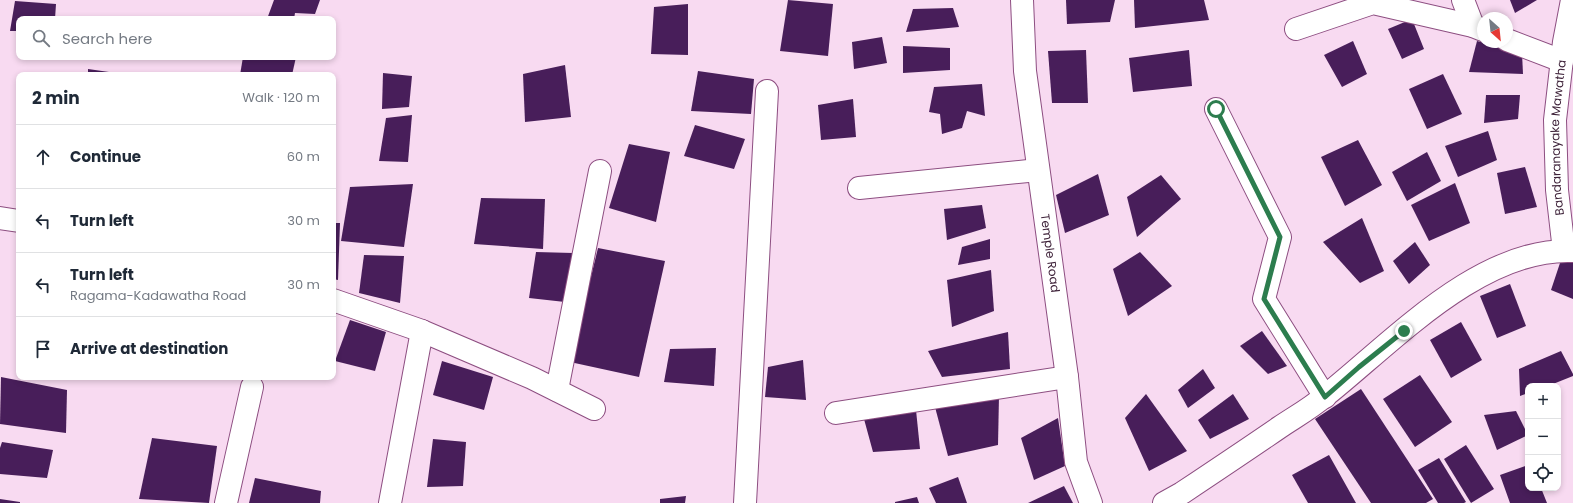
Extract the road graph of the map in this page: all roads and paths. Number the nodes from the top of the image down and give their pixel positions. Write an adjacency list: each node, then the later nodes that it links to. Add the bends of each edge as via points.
1 (1022, 0): 11 (street, Temple Road, via 1025,71)
2 (1463, 0): 4 (street)
3 (1572, 0): 8 (street, Bandaranayake Mawatha)
4 (1477, 26)
5 (1477, 28): 6 (street, via 1373,3)
6 (1296, 29)
7 (1513, 42): 8 (street)
8 (1562, 61): 13 (street, Bandaranayake Mawatha, via 1555,120)
9 (767, 91): 28 (street)
10 (1216, 109): 23 (street, via 1280,237 1264,299)
11 (1038, 170): 14 (street); 20 (street, Temple Road)
12 (600, 171): 22 (street)
13 (1565, 185): 17 (street, Bandaranayake Mawatha)
14 (859, 188)
15 (0, 218): 16 (street)
16 (16, 221)
17 (1568, 251): 23 (street, via 1529,256 1498,267 1455,290)
18 (336, 301): 19 (street)
19 (422, 331): 22 (street); 27 (street)
20 (1067, 377): 25 (street); 29 (street, Temple Road, via 1076,462)
21 (252, 387): 26 (street)
22 (556, 390): 24 (street)
23 (1325, 397): 30 (street)
24 (594, 409)
25 (836, 413)
26 (226, 503)
27 (390, 503)
28 (745, 503)
29 (1092, 503)
30 (1164, 503)

